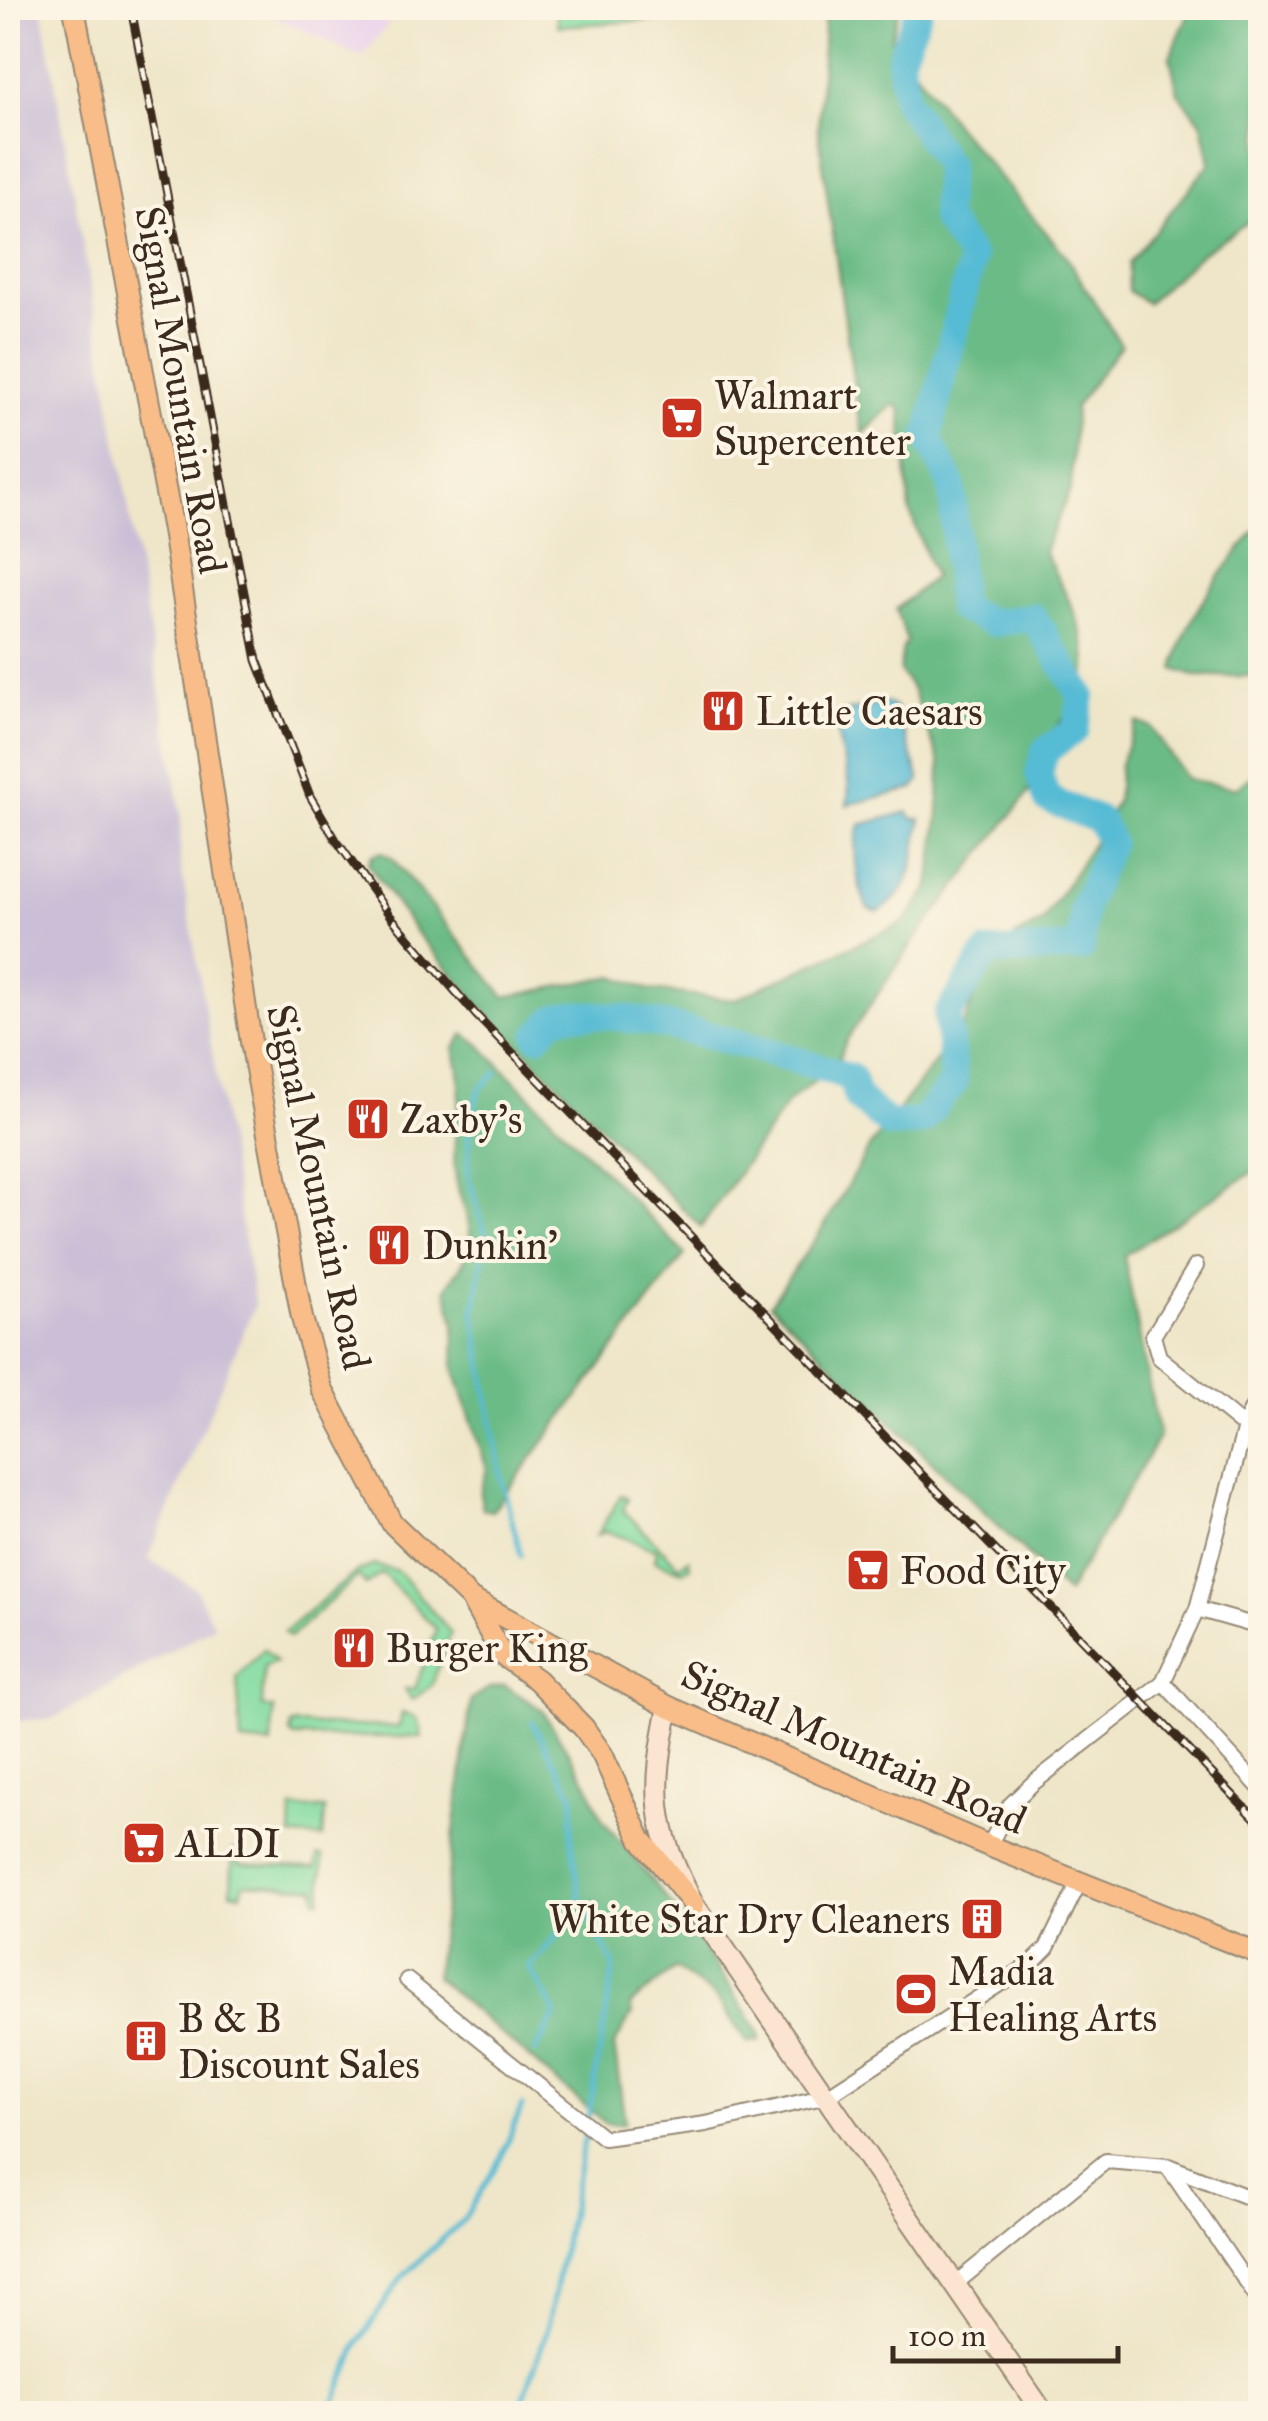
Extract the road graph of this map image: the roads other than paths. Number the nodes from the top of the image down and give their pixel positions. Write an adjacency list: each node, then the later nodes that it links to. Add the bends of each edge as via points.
1 (74, 8): 5 (main road, Signal Mountain Road, via 173,530 250,1042 302,1318 322,1389 392,1523)
2 (1196, 1266): 4 (street, via 1153,1336 1159,1357)
3 (1260, 1392): 4 (street)
4 (1245, 1427): 6 (street)
5 (471, 1599): 9 (main road, Signal Mountain Road); 13 (main road, via 502,1655 584,1728 640,1840)
6 (1197, 1610): 7 (street); 8 (street)
7 (1260, 1626)
8 (1164, 1682): 10 (street); 11 (street, via 1021,1794)
9 (669, 1707): 11 (main road, Signal Mountain Road); 13 (main road, via 656,1777 659,1827)
10 (1260, 1788)
11 (989, 1846): 12 (main road, Signal Mountain Road)
12 (1078, 1883): 14 (main road, Signal Mountain Road); 16 (street, via 1047,1948 1032,1963)
13 (694, 1905): 16 (main road)
14 (1260, 1954)
15 (407, 1980): 16 (street, via 604,2138 706,2124)
16 (827, 2096): 19 (main road)
17 (1168, 2166): 18 (street); 19 (street, via 1106,2160); 20 (street)
18 (1260, 2202)
19 (956, 2283): 21 (main road)
20 (1260, 2302)
21 (1044, 2414)

